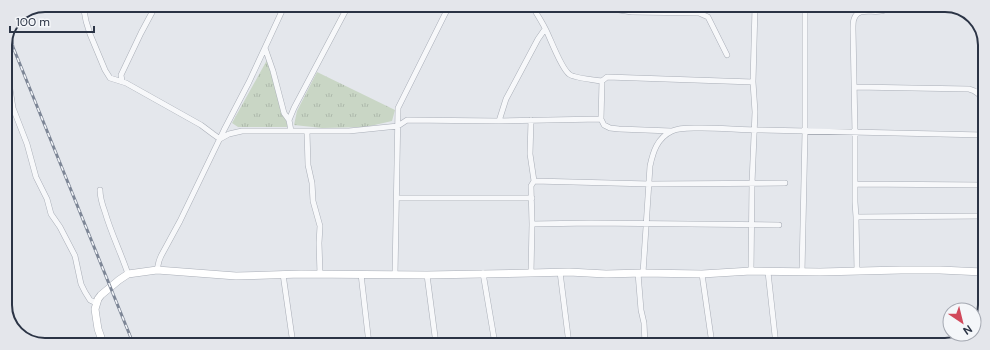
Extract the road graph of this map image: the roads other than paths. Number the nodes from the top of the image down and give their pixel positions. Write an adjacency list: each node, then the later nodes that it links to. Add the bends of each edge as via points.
1 (84, 12): 14 (street, via 105,70 110,78)
2 (152, 12): 14 (street, via 121,75)
3 (282, 12): 12 (street)
4 (345, 12): 21 (street)
5 (446, 12): 24 (street, via 398,108)
6 (536, 12): 11 (street)
7 (632, 12): 13 (street, via 699,13 708,17)
8 (755, 12): 16 (street)
9 (805, 12): 29 (street)
10 (861, 12): 17 (street, via 854,19 853,29)
11 (546, 29): 15 (street, via 569,74); 23 (street, via 506,99)
12 (265, 48): 21 (street, via 284,113); 32 (street)
13 (727, 55)
14 (122, 81): 32 (street, via 201,125)
15 (602, 81): 16 (street, via 607,77); 20 (street)
16 (753, 82): 25 (street)
17 (855, 87): 18 (street, via 970,89); 30 (street)
18 (978, 93)
19 (12, 102): 65 (street, via 50,214 75,256 85,292 90,300)
20 (601, 119): 22 (street); 28 (street, via 604,125 610,128)
21 (289, 120): 26 (street)
22 (531, 120): 23 (street); 33 (street, via 530,154)
23 (499, 121): 24 (street, via 407,120)
24 (398, 126): 27 (street); 40 (street)
25 (754, 130): 28 (street, via 691,128); 29 (street); 34 (street)
26 (291, 131): 27 (street); 32 (street, via 242,131)
27 (307, 132): 59 (street, via 308,165 320,226)
28 (671, 132): 36 (street, via 655,147 650,166)
29 (805, 132): 30 (street); 54 (street)
30 (855, 133): 31 (street); 37 (street)
31 (978, 135)
32 (220, 139): 48 (street, via 159,260)
33 (534, 182): 36 (street); 41 (street, via 531,186)
34 (752, 183): 35 (street); 36 (street); 46 (street)
35 (785, 183)
36 (650, 184): 45 (street)
37 (855, 184): 38 (street); 43 (street)
38 (978, 185)
39 (100, 190): 57 (street, via 109,225)
40 (397, 198): 41 (street); 63 (street)
41 (532, 198): 44 (street)
42 (978, 216): 43 (street)
43 (856, 217): 50 (street)
44 (532, 224): 45 (street); 51 (street)
45 (646, 224): 46 (street); 56 (street)
46 (752, 224): 47 (street); 49 (street)
47 (779, 224)
48 (157, 270): 57 (street); 58 (street, via 236,276)
49 (751, 271): 53 (street); 62 (street)
50 (857, 271): 54 (street); 55 (street)
51 (531, 272): 52 (street); 61 (street)
52 (560, 272): 56 (street); 71 (street)
53 (768, 272): 54 (street); 74 (street)
54 (802, 272)
55 (978, 272)
56 (641, 273): 62 (street); 72 (street, via 641,310)
57 (128, 274): 65 (street, via 101,295)
58 (283, 274): 59 (street); 67 (street)
59 (320, 274): 60 (street)
60 (361, 274): 63 (street); 68 (street)
61 (483, 274): 64 (street); 70 (street)
62 (702, 274): 73 (street)
63 (395, 275): 64 (street)
64 (427, 275): 69 (street)
65 (96, 303): 66 (street)
66 (101, 338)
67 (292, 338)
68 (368, 338)
69 (435, 338)
70 (494, 338)
71 (568, 338)
72 (645, 338)
73 (711, 338)
74 (775, 338)

